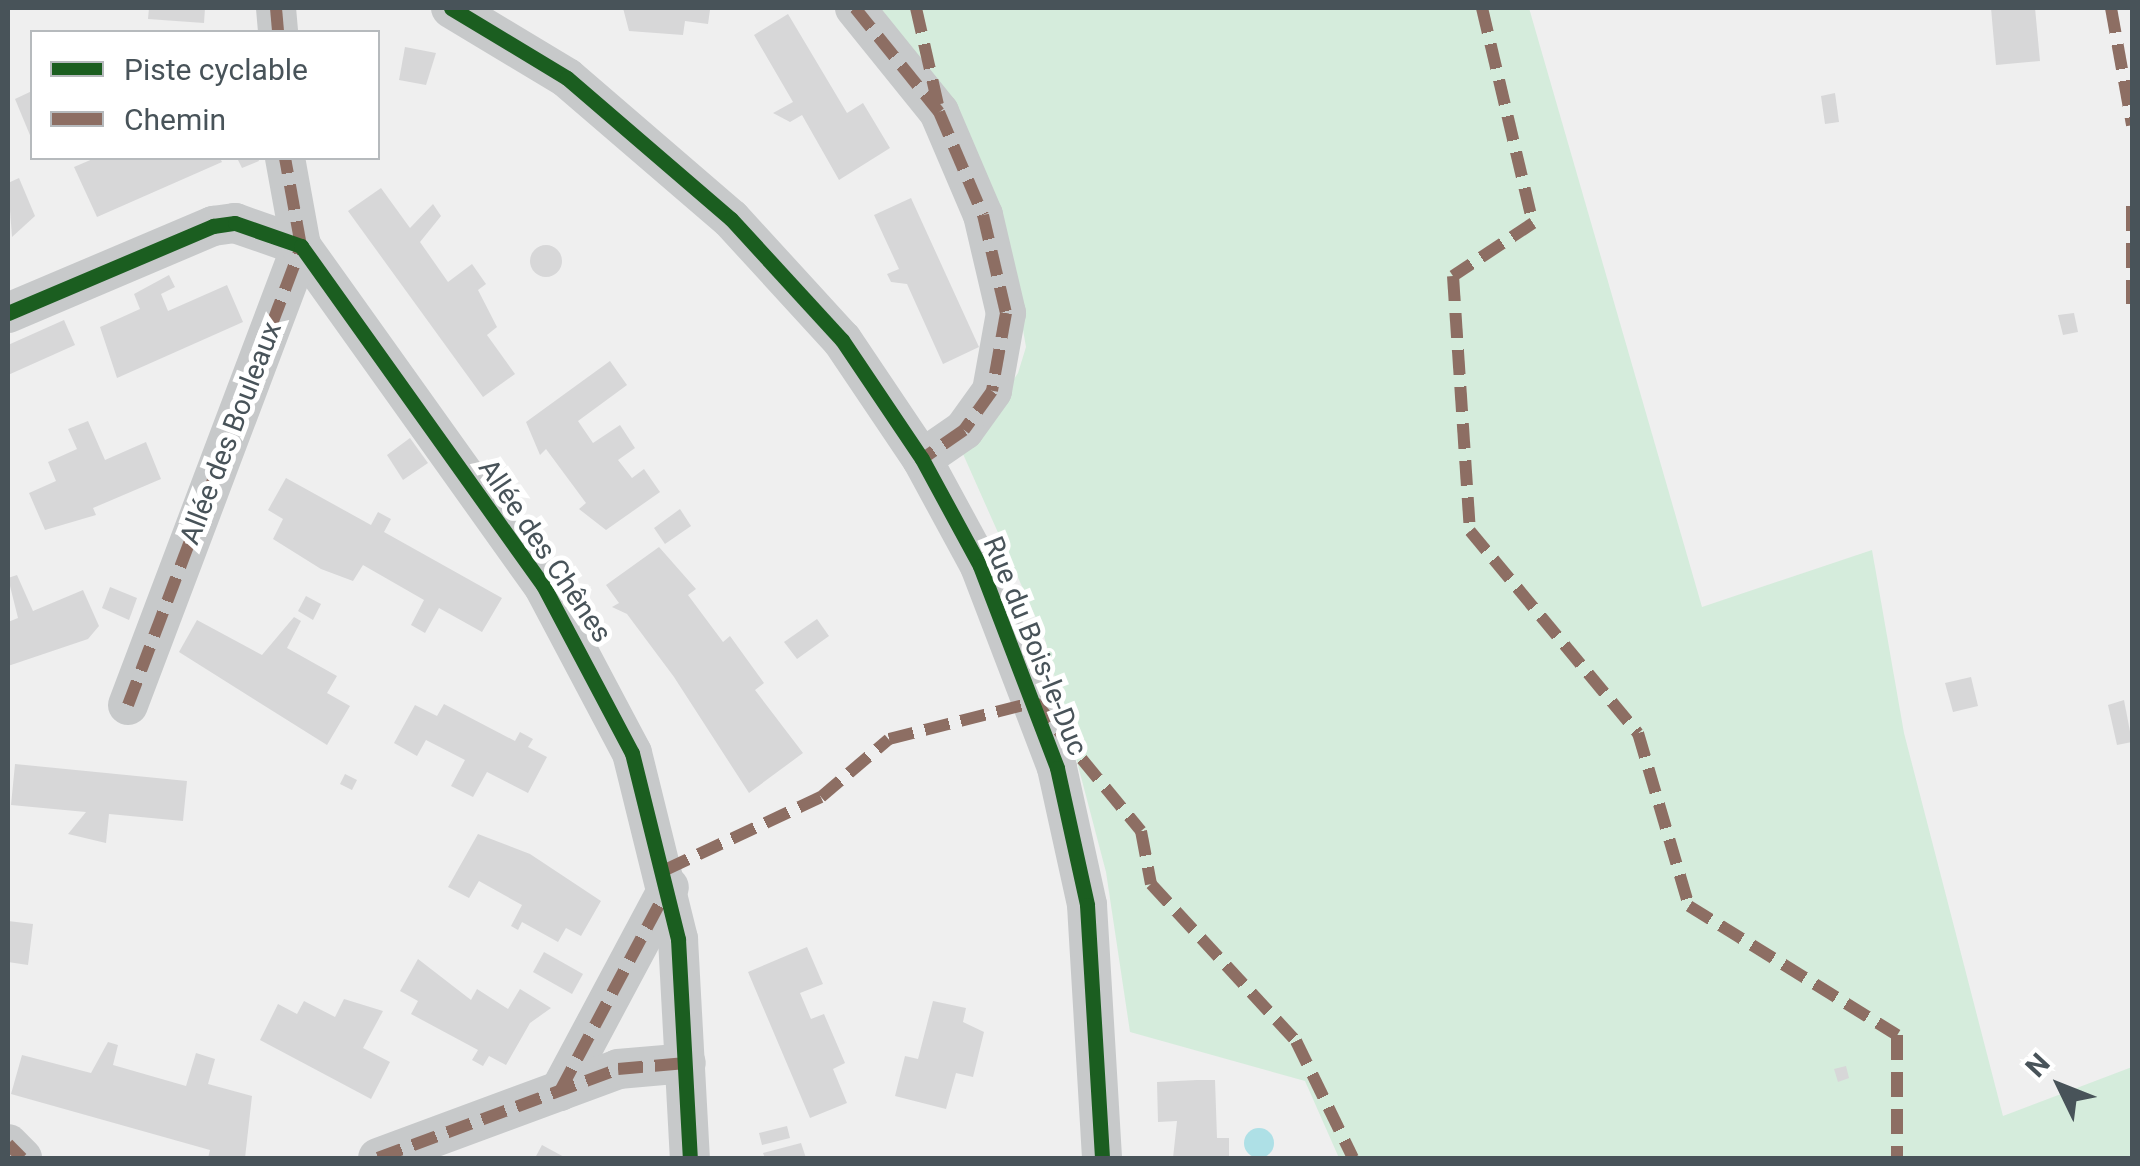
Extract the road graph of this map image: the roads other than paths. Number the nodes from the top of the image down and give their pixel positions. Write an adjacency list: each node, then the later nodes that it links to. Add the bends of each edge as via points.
1 (855, 8): 6 (street, via 939,112 984,215 1006,313 992,390 964,430)
2 (460, 10): 6 (street, Rue du Bois-le-Duc, via 567,78 731,220 842,340)
3 (286, 160): 4 (street)
4 (301, 246): 5 (street, via 234,223 213,226); 7 (street, Allée des Bouleaux); 8 (street, Allée des Chênes, via 578,643 632,752)
5 (8, 313)
6 (922, 459): 15 (street, Rue du Bois-le-Duc, via 986,580 1057,768 1086,905)
7 (128, 705)
8 (668, 887): 9 (street, Allée des Chênes); 10 (street)
9 (686, 1063): 10 (street, via 618,1069); 14 (street, Allée des Chênes)
10 (560, 1091): 13 (street)
11 (8, 1144): 12 (street)
12 (22, 1158)
13 (378, 1158)
14 (690, 1158)
15 (1102, 1158)

